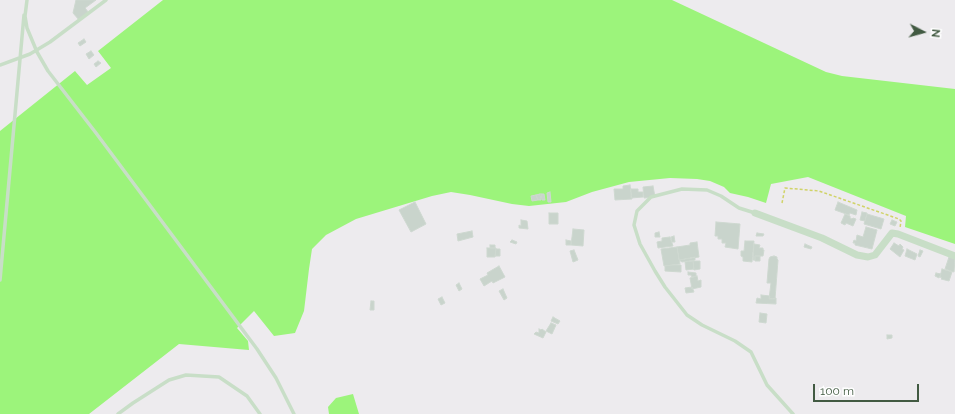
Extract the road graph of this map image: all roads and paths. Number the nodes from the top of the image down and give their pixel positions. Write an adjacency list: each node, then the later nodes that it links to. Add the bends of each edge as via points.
1 (26, 0): 3 (lane); 12 (lane, via 27,28 48,71 257,350 276,378)
2 (106, 0): 3 (lane, via 50,42 30,54)
3 (20, 56): 4 (lane); 9 (lane)
4 (0, 65)
5 (782, 203): 7 (path, via 785,188 819,191 899,219 901,221)
6 (755, 213): 7 (street, via 822,238 857,255 875,255 892,233); 13 (lane, via 739,208 707,190 682,189 651,197 637,212 634,225 640,244 655,271 687,315 751,352 767,385)
7 (898, 234): 8 (street)
8 (955, 256)
9 (0, 280)
10 (118, 414): 11 (lane, via 169,380 186,375 219,376 247,396)
11 (260, 414)
12 (294, 414)
13 (793, 414)

